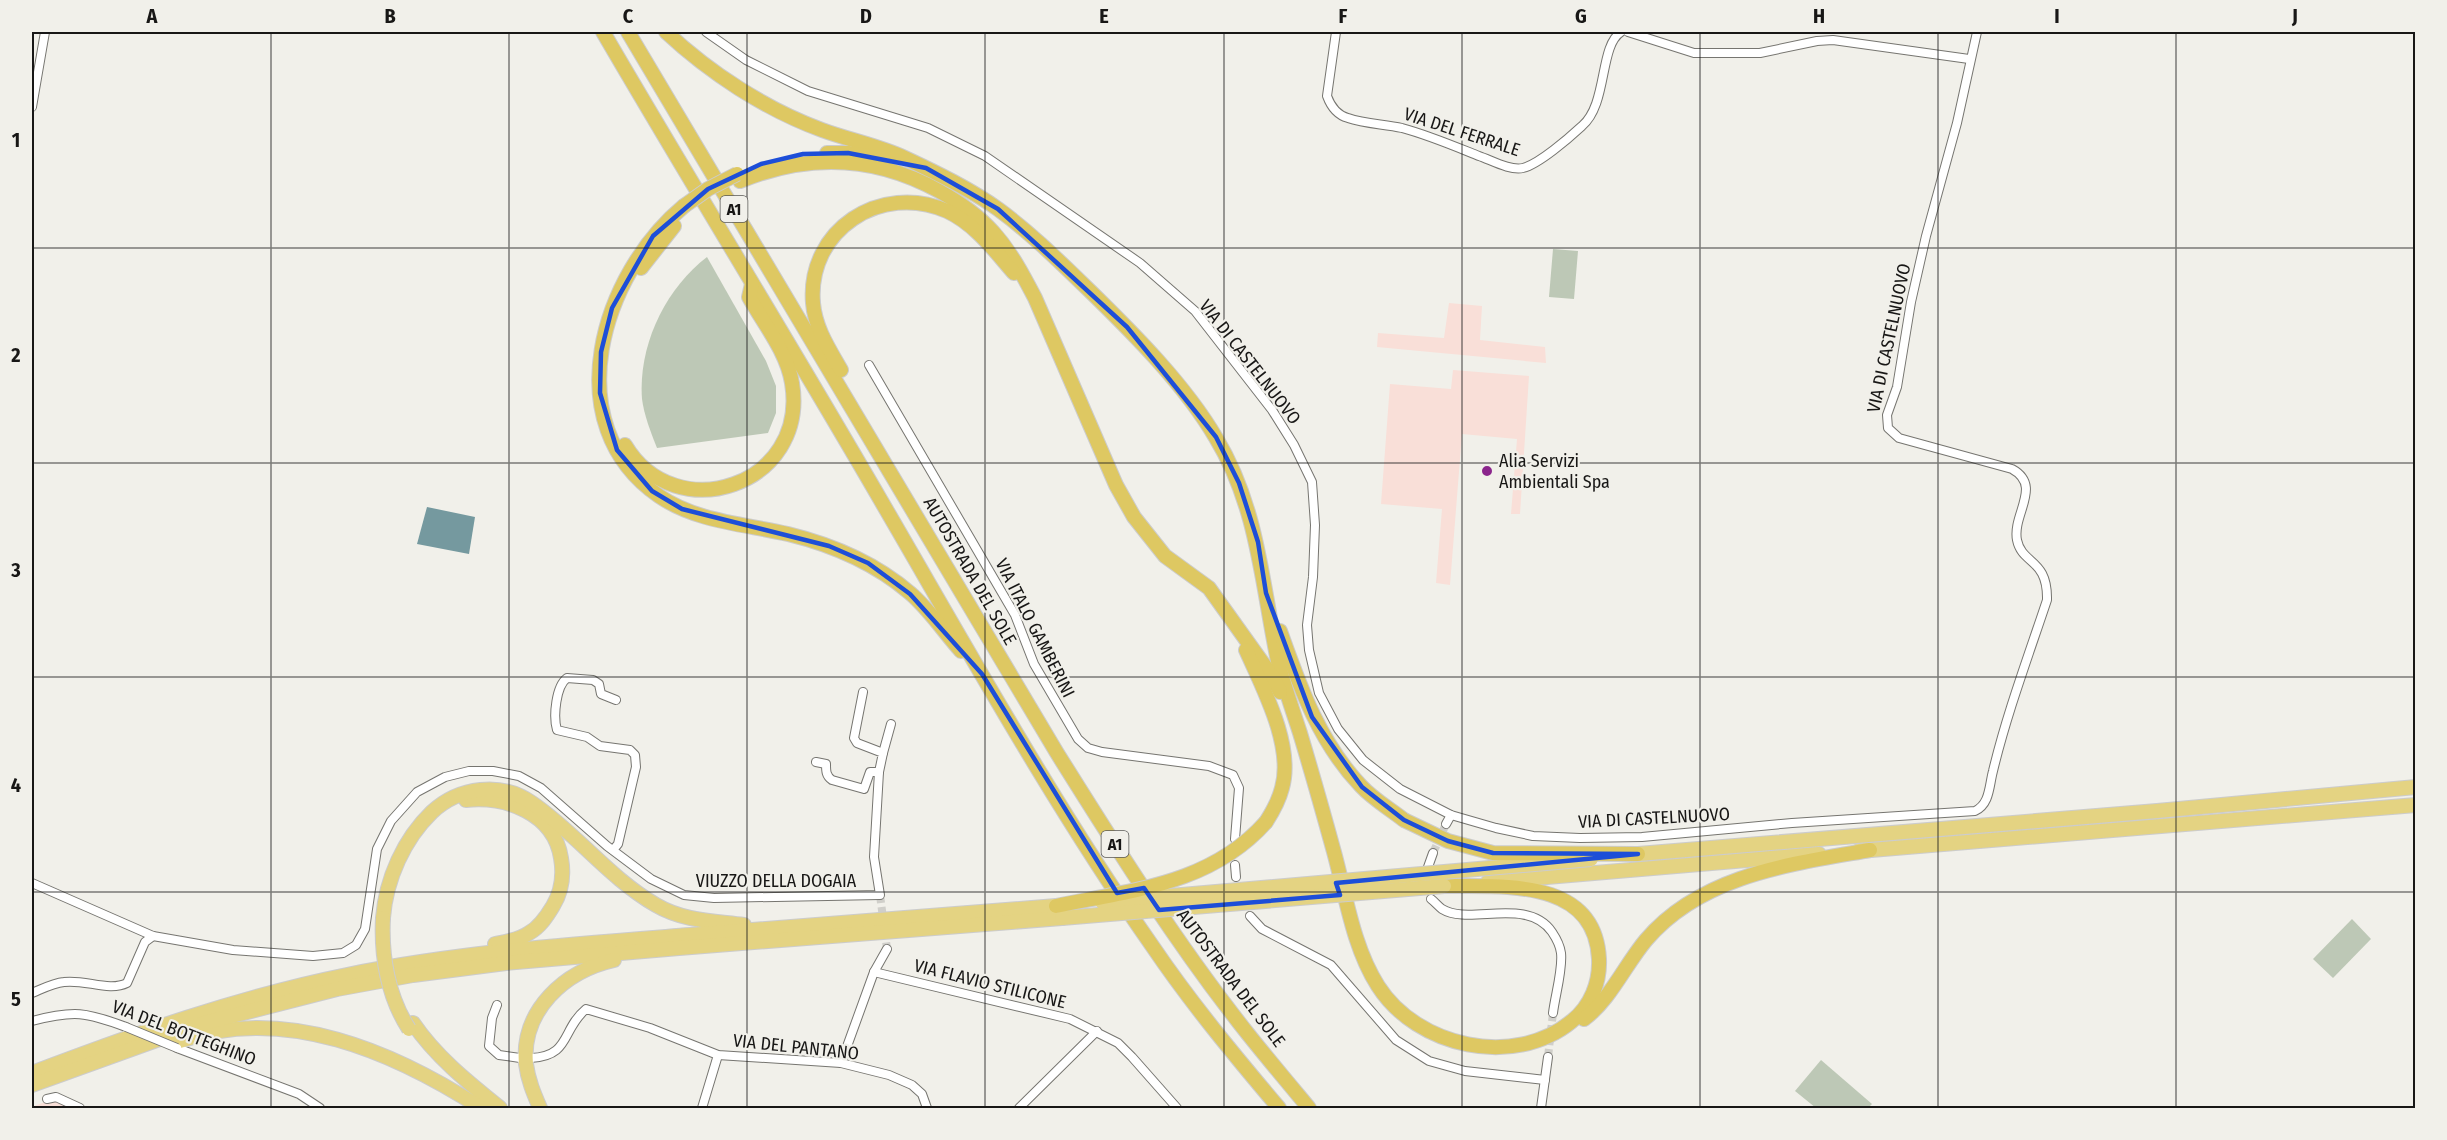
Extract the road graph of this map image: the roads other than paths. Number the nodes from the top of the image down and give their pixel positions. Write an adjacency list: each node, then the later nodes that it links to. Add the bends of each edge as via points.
1 (45, 32): 11 (street)
2 (603, 32): 15 (highway, A1)
3 (628, 32): 18 (highway, AUTOSTRADA DEL SOLE / A1)
4 (666, 32): 12 (highway, via 719,74 768,105 815,128 900,155)
5 (706, 32): 30 (street, VIA DI CASTELNUOVO, via 746,60 808,91 928,128 985,156 1140,263 1195,311 1272,410 1312,482 1315,525 1307,625 1319,693 1338,729 1363,760 1400,789)
6 (1336, 32): 7 (street, VIA DEL FERRALE, via 1327,96 1337,112 1348,118 1403,128 1522,168 1590,119 1611,47)
7 (1622, 32)
8 (1628, 32): 10 (street, via 1694,53 1760,53 1833,40)
9 (1977, 32): 10 (street, VIA DI CASTELNUOVO)
10 (1970, 59): 30 (street, VIA DI CASTELNUOVO, via 1886,422 1899,438 2012,469 2021,474 2027,485 2017,539 2044,575 2047,600 1982,808 1642,837 1580,838 1533,836)
11 (32, 107)
12 (926, 168): 13 (highway, via 871,156 824,153 761,164); 19 (highway, via 998,209 1061,262 1176,382 1216,437 1239,483 1258,542)
13 (738, 178): 14 (highway); 16 (highway, via 782,166 825,161 885,167 908,176 953,199 992,230)
14 (687, 209): 15 (highway, via 635,277 613,334 607,382 618,434 632,456 669,483 709,490 746,480 772,460 789,431 793,408 791,378 749,297); 21 (highway, via 670,218 641,251 621,286 605,328 600,393 617,450 652,491 682,509 711,519 789,534 868,563 910,594)
15 (752, 284): 21 (highway, A1)
16 (1035, 298): 18 (highway, via 987,241 957,217 930,205 908,202 870,208 842,227 828,243 814,276 813,305 818,328 843,373); 20 (highway, via 1116,485 1134,517 1165,556 1209,588)
17 (869, 365): 32 (street, VIA ITALO GAMBERINI, via 1015,615 1034,664 1078,739 1088,748 1102,752 1209,766 1233,775 1239,788)
18 (841, 387): 79 (highway, AUTOSTRADA DEL SOLE / A1, via 1102,825 1247,1033)
19 (1266, 593): 36 (highway, bridge, via 1312,717 1335,756 1362,788 1404,820 1448,841 1493,853); 41 (highway, via 1280,667 1354,926 1375,981 1418,1026 1459,1042 1499,1047 1541,1038 1573,1021 1595,990 1599,957 1596,937 1577,909 1536,889)
20 (1234, 624): 34 (highway, via 1272,676 1283,701 1360,960 1388,1006 1433,1039 1499,1052 1554,1039 1590,1015 1646,940 1690,903 1756,872); 43 (highway, bridge, via 1265,691 1283,746 1283,787 1266,822 1239,849 1188,877)
21 (982, 674): 78 (highway, A1, via 1102,872 1154,949 1228,1049)
22 (862, 692): 25 (street, via 854,738 857,743)
23 (616, 700): 33 (street, via 601,694 599,684 593,680 567,678 560,686 555,723 557,730 587,737 600,746 630,750 634,755 636,767)
24 (891, 724): 25 (street)
25 (883, 753): 27 (street)
26 (816, 762): 27 (street, via 826,764 832,780 864,789 870,772)
27 (879, 772): 33 (street, VIUZZO DELLA DOGAIA, via 874,857 880,896 696,897 659,884)
28 (2415, 787): 36 (highway)
29 (2415, 804): 34 (highway)
30 (1451, 815): 31 (street)
31 (1446, 824)
32 (1235, 840)
33 (613, 850): 47 (street, VIUZZO DELLA DOGAIA, via 541,788 519,776 469,771 445,777 417,792 391,821 377,849 365,929 357,945 343,953 314,956 233,950)
34 (1870, 850): 41 (highway)
35 (1433, 853): 38 (street)
36 (1638, 854): 43 (highway, bridge)
37 (1235, 865): 39 (street)
38 (1428, 867)
39 (1236, 877)
40 (32, 883): 47 (street, VIUZZO DELLA DOGAIA)
41 (1444, 886): 43 (highway, bridge)
42 (1431, 899): 54 (street, via 1442,909 1456,913 1520,914 1538,919 1548,927 1561,954)
43 (1059, 912): 46 (highway); 48 (highway)
44 (1250, 916): 65 (street, via 1262,929 1330,965 1396,1041 1429,1061 1465,1071)
45 (386, 918): 46 (highway, via 392,874 420,824 441,804 464,792 487,789 531,802 617,878 671,913); 50 (highway, via 399,873 426,830 446,811 466,800 487,798 529,812 549,827 559,846 563,872 559,896 530,934 512,941 436,952); 56 (highway, bridge, via 382,941 388,977 399,1012)
46 (772, 929): 50 (highway, via 542,947)
47 (153, 936): 52 (street, via 145,942 127,983 118,987 63,982)
48 (679, 948): 58 (highway, via 506,963 367,983 204,1023); 73 (highway, via 594,966 566,980 552,993 534,1020 526,1052 528,1075)
49 (887, 949): 51 (street)
50 (408, 963): 64 (highway, via 237,1001)
51 (874, 972): 57 (street, VIA FLAVIO STILICONE, via 1049,1012); 63 (street)
52 (32, 993)
53 (497, 1005): 61 (street, via 489,1046 499,1055)
54 (1553, 1013)
55 (32, 1021): 69 (street, VIA DEL BOTTEGHINO, bridge, via 71,1012 87,1014 299,1094)
56 (411, 1026): 71 (highway, via 428,1052); 72 (highway)
57 (1097, 1031): 76 (street); 77 (street, VIA FLAVIO STILICONE, via 1132,1057)
58 (122, 1052): 66 (highway); 70 (highway, via 161,1047 223,1031 277,1029 314,1034 351,1042 391,1058)
59 (718, 1055): 62 (street, VIA DEL PANTANO, via 586,1009 555,1053); 63 (street, VIA DEL PANTANO); 74 (street, VIA DEL PANTANO)
60 (1548, 1057): 65 (street)
61 (520, 1058)
62 (531, 1058)
63 (841, 1063): 75 (street, VIA DEL PANTANO, via 912,1085 922,1094)
64 (32, 1073)
65 (1545, 1080): 80 (street)
66 (32, 1085)
67 (47, 1099): 68 (street, via 56,1097)
68 (80, 1108)
69 (320, 1108)
70 (481, 1108)
71 (490, 1108)
72 (500, 1108)
73 (540, 1108)
74 (702, 1108)
75 (927, 1108)
76 (1019, 1108)
77 (1177, 1108)
78 (1279, 1108)
79 (1309, 1108)
80 (1541, 1108)

